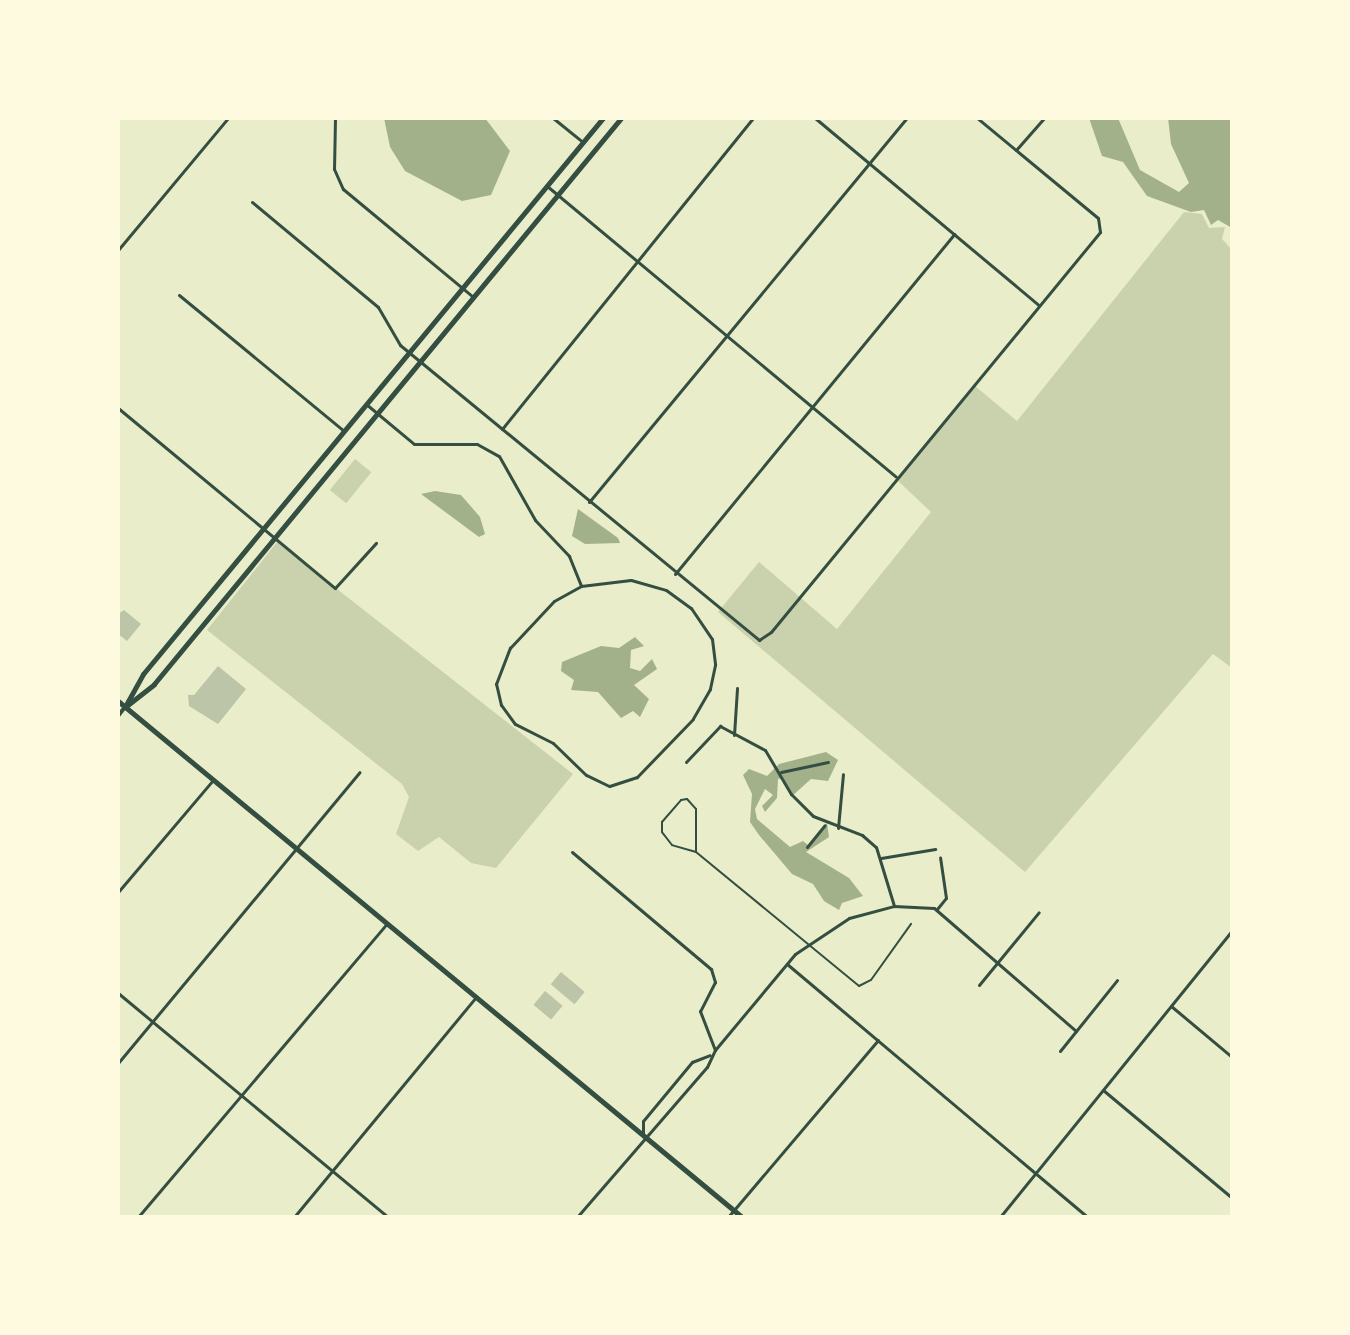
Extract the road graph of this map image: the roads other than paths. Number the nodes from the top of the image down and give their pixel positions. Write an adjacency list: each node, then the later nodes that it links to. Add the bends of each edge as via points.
1 (228, 118): 18 (street)
2 (335, 118): 20 (street, via 334,169 343,189)
3 (553, 118): 11 (street)
4 (603, 118): 11 (main road)
5 (621, 118): 15 (main road)
6 (753, 118): 19 (street)
7 (815, 118): 13 (street)
8 (907, 118): 13 (street)
9 (977, 118): 12 (street)
10 (1044, 118): 12 (street)
11 (583, 142): 14 (main road)
12 (1016, 150): 23 (street, via 1101,225 1099,235)
13 (868, 163): 17 (street); 24 (street)
14 (547, 186): 15 (street); 20 (main road)
15 (558, 195): 19 (street); 22 (main road)
16 (252, 202): 25 (street, via 382,310 397,342)
17 (954, 234): 23 (street); 29 (street)
18 (118, 250)
19 (635, 261): 24 (street); 31 (street)
20 (463, 288): 22 (street); 25 (main road)
21 (179, 295): 32 (street)
22 (473, 297): 26 (main road)
23 (1039, 306): 33 (street)
24 (724, 336): 29 (street); 34 (street)
25 (409, 352): 26 (street); 27 (main road)
26 (420, 361): 30 (main road); 31 (street)
27 (366, 404): 30 (street); 32 (main road)
28 (118, 408): 35 (street)
29 (812, 408): 33 (street); 38 (street)
30 (377, 414): 36 (main road); 39 (street, via 414,444 477,444 499,456 535,520 569,556)
31 (502, 429): 34 (street)
32 (344, 431): 35 (main road)
33 (896, 477): 38 (street, via 762,639 750,636)
34 (589, 502): 38 (street)
35 (262, 529): 36 (street); 42 (main road, via 143,674)
36 (273, 538): 37 (street, via 335,588); 42 (main road, via 154,684)
37 (376, 543)
38 (675, 574)
39 (581, 586): 39 (street, via 631,580 666,590 697,614 714,644 713,678 703,706 637,777 623,785 593,781 563,750 520,728 505,712 496,690 498,669 510,648 554,601)
40 (737, 688): 44 (street)
41 (118, 701): 42 (main road)
42 (125, 707): 43 (street); 50 (main road)
43 (118, 716)
44 (734, 735): 45 (street, via 720,726); 48 (street, via 765,750)
45 (686, 762)
46 (828, 762): 48 (street)
47 (360, 772): 55 (street)
48 (781, 772): 51 (street, via 795,800)
49 (843, 774): 52 (street)
50 (213, 780): 55 (main road); 60 (street)
51 (825, 824): 52 (street); 53 (street)
52 (838, 828): 59 (street, via 862,835)
53 (807, 847)
54 (935, 849): 59 (street)
55 (299, 850): 64 (main road); 75 (street)
56 (572, 852): 78 (street, via 711,969 715,982 700,1011)
57 (696, 852): 57 (lane, via 695,805 681,800 662,822 662,832 672,845); 67 (lane)
58 (940, 857): 62 (street, via 946,898)
59 (881, 858): 61 (street)
60 (118, 892)
61 (894, 906): 62 (street); 67 (street, via 849,918)
62 (937, 909): 69 (street)
63 (1039, 912): 69 (street)
64 (387, 923): 73 (main road); 84 (street)
65 (911, 924): 67 (lane, via 864,987)
66 (1232, 931): 74 (street)
67 (804, 945): 68 (street)
68 (787, 964): 77 (street); 78 (street)
69 (996, 964): 71 (street); 76 (street)
70 (1117, 980): 76 (street)
71 (979, 985)
72 (118, 993): 75 (street)
73 (476, 997): 85 (main road); 86 (street)
74 (1171, 1006): 81 (street); 83 (street)
75 (153, 1022): 82 (street); 84 (street)
76 (1076, 1031): 79 (street)
77 (878, 1040): 87 (street); 89 (street)
78 (715, 1050): 80 (street)
79 (1060, 1051)
80 (711, 1055): 85 (street, via 707,1067); 85 (street, via 692,1062 651,1111 643,1121)
81 (1232, 1057)
82 (118, 1063)
83 (1103, 1090): 87 (street); 88 (street)
84 (241, 1094): 86 (street); 90 (street)
85 (643, 1138): 89 (main road); 93 (street)
86 (332, 1170): 91 (street); 92 (street)
87 (1035, 1174): 96 (street); 97 (street)
88 (1232, 1198)
89 (733, 1211): 94 (street); 95 (main road)
90 (138, 1217)
91 (294, 1217)
92 (388, 1217)
93 (577, 1217)
94 (728, 1217)
95 (742, 1217)
96 (1000, 1217)
97 (1087, 1217)

